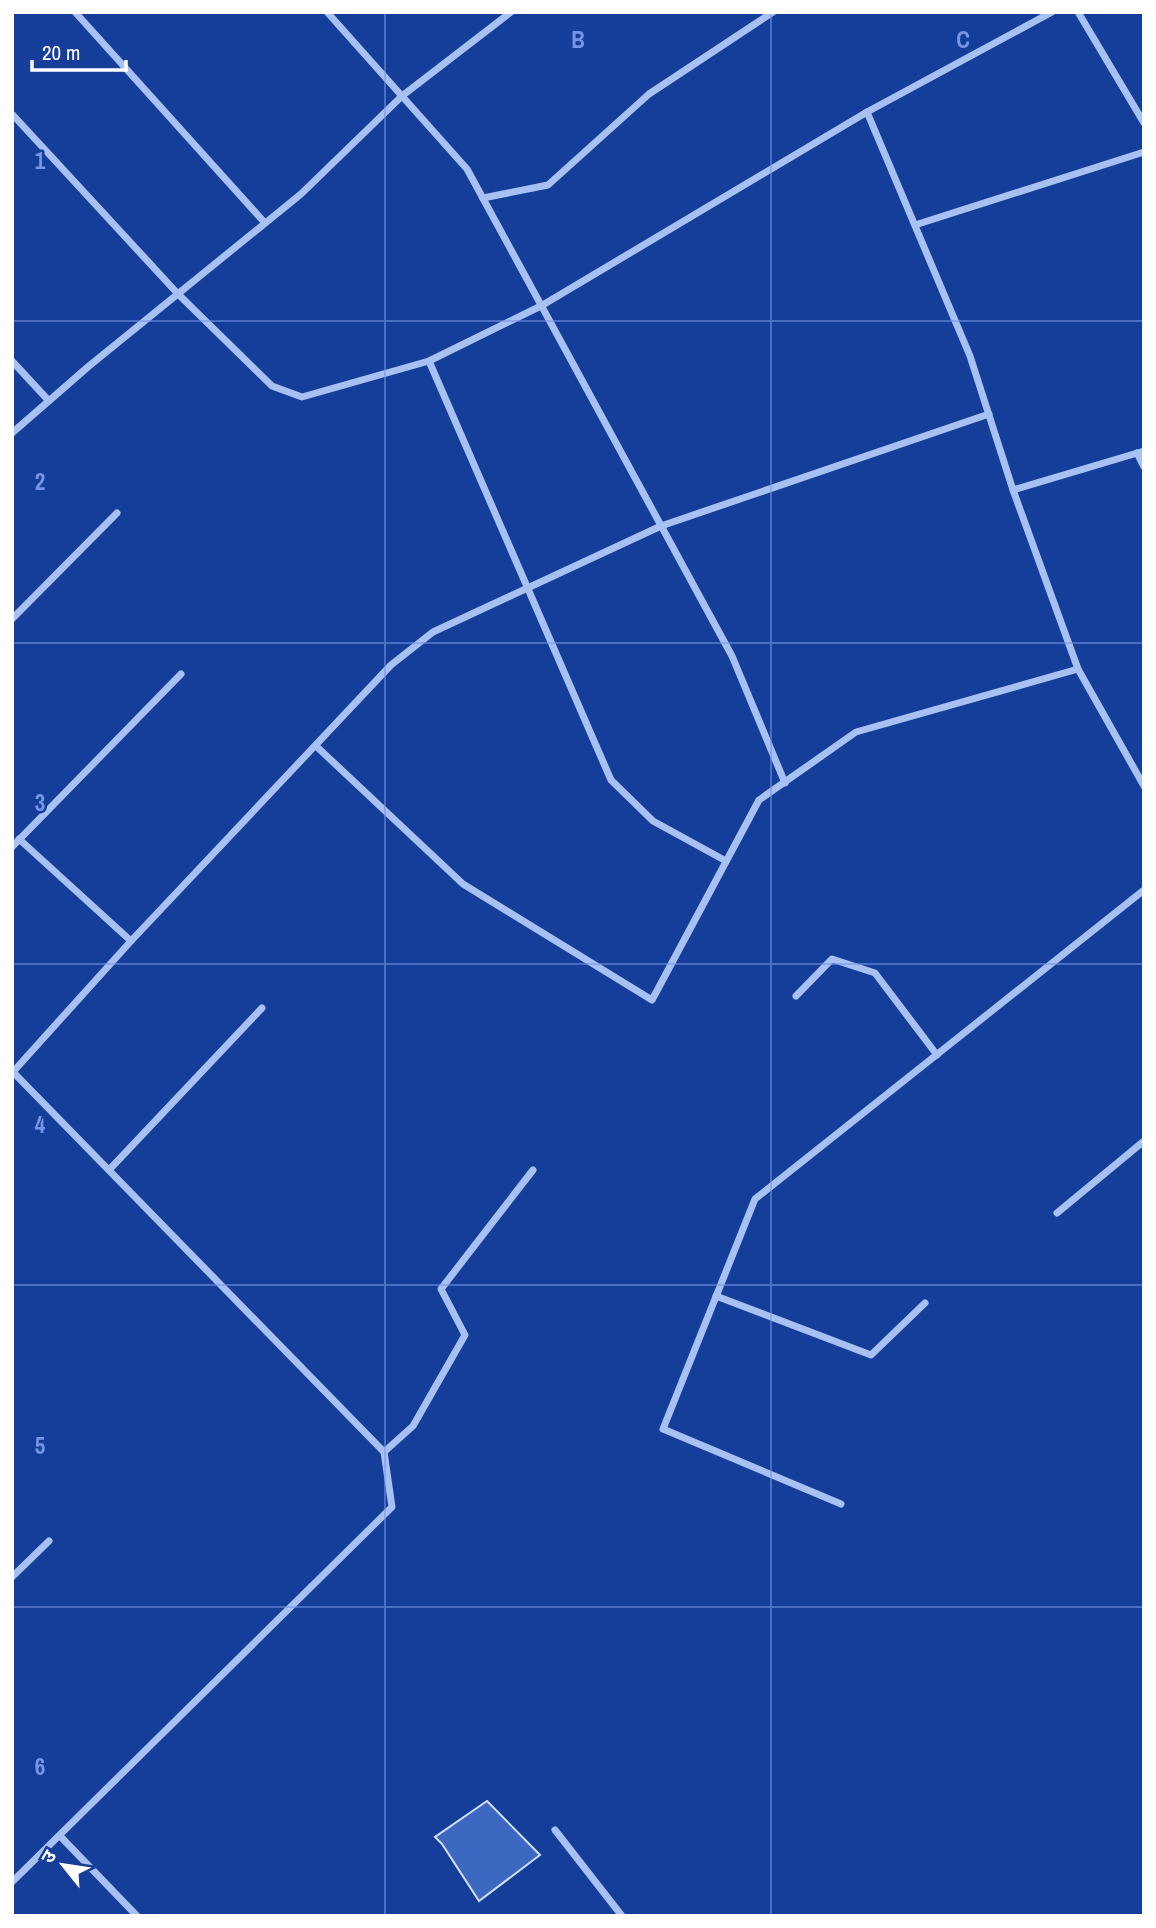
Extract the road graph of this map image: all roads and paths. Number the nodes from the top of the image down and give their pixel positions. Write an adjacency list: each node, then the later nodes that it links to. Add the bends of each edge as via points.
1 (75, 12): 13 (street)
2 (327, 12): 7 (street)
3 (511, 12): 7 (street)
4 (773, 12): 12 (street, via 649,94 548,185)
5 (1052, 12): 8 (street)
6 (1077, 12): 10 (street)
7 (402, 96): 12 (street, via 467,169); 13 (street)
8 (867, 112): 14 (street); 16 (street)
9 (12, 114): 15 (street)
10 (1144, 123)
11 (1144, 152): 14 (street)
12 (483, 198): 16 (street)
13 (265, 223): 15 (street)
14 (915, 225): 20 (street)
15 (178, 294): 18 (street, via 272,386 302,397); 19 (street)
16 (541, 306): 18 (street); 26 (street)
17 (12, 361): 19 (street)
18 (429, 361): 27 (street)
19 (50, 401): 21 (street)
20 (989, 414): 24 (street); 26 (street)
21 (12, 433)
22 (1140, 452): 23 (street); 24 (street)
23 (1144, 467)
24 (1013, 490): 29 (street)
25 (117, 513): 28 (street)
26 (660, 526): 27 (street); 32 (street, via 732,656)
27 (528, 586): 31 (street, via 433,632 391,665); 36 (street, via 611,780 653,821)
28 (12, 619)
29 (1078, 669): 32 (street, via 856,732); 33 (street)
30 (181, 674): 34 (street)
31 (316, 746): 36 (street, via 463,884 652,1000); 38 (street)
32 (785, 783): 36 (street, via 759,800)
33 (1144, 786)
34 (19, 839): 35 (street); 38 (street)
35 (12, 847)
36 (726, 861)
37 (1142, 893): 41 (street)
38 (131, 942): 42 (street)
39 (796, 996): 41 (street, via 832,960 876,973)
40 (262, 1007): 44 (street)
41 (937, 1055): 47 (street, via 755,1199)
42 (13, 1072): 44 (street)
43 (1144, 1141): 46 (street)
44 (109, 1170): 49 (street)
45 (533, 1170): 49 (street, via 441,1289 465,1335 413,1426)
46 (1057, 1213)
47 (716, 1296): 48 (street, via 871,1356); 50 (street, via 663,1429)
48 (925, 1303)
49 (384, 1452): 54 (street, via 392,1507)
50 (841, 1504)
51 (49, 1541): 52 (street)
52 (12, 1577)
53 (555, 1830): 57 (street)
54 (60, 1836): 55 (street); 56 (street)
55 (12, 1882)
56 (137, 1916)
57 (622, 1916)

